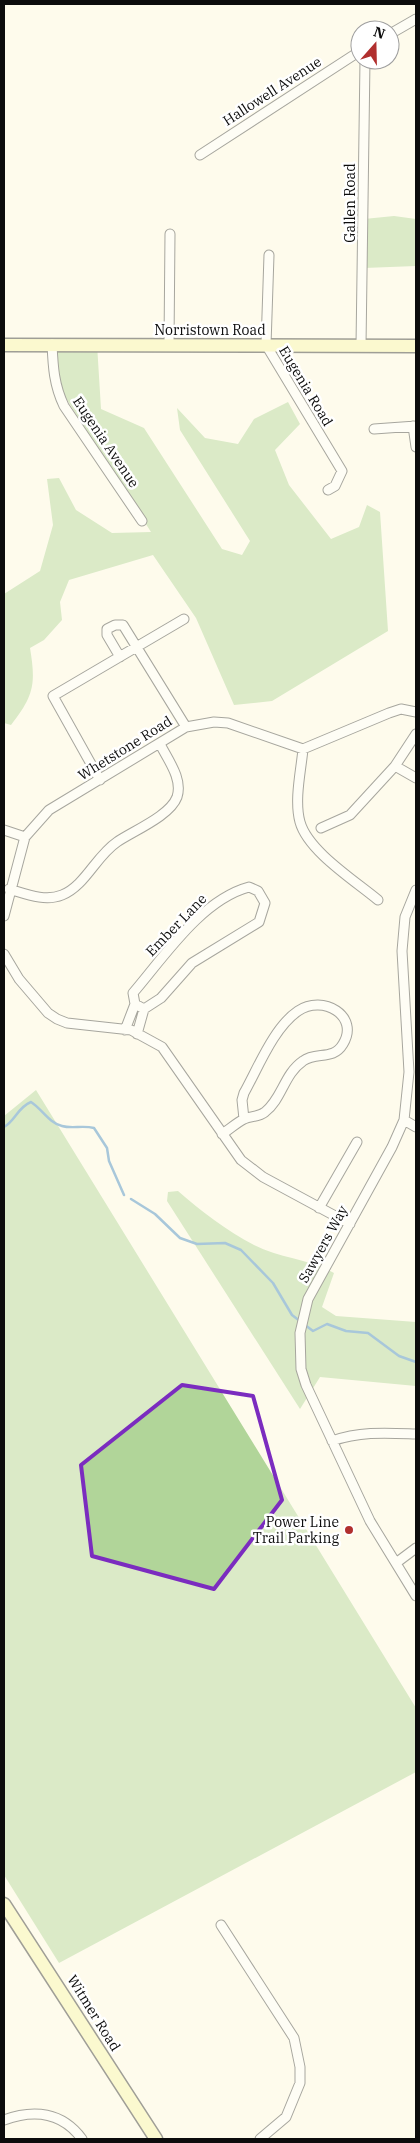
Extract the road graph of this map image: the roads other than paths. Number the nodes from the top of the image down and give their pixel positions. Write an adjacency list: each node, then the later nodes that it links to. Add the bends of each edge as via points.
1 (416, 19): 2 (street)
2 (400, 28)
3 (350, 58): 5 (street, Hallowell Avenue)
4 (365, 70): 12 (street, Gallen Road)
5 (200, 155)
6 (170, 234): 9 (street)
7 (269, 255): 11 (street, Eugenia Road)
8 (52, 344): 9 (main road, Norristown Road); 10 (main road, Norristown Road); 18 (street, Eugenia Avenue, via 54,375 64,406)
9 (169, 344): 11 (main road, Norristown Road)
10 (4, 345)
11 (266, 345): 12 (main road, Norristown Road); 17 (street, Eugenia Road, via 342,471 335,486)
12 (362, 346): 13 (main road, Norristown Road)
13 (416, 346)
14 (415, 426): 15 (street); 16 (street)
15 (374, 429)
16 (416, 446)
17 (328, 490)
18 (142, 521)
19 (184, 619): 20 (street)
20 (136, 647): 21 (street); 21 (street, via 122,625 107,629 107,635); 23 (street)
21 (120, 657): 29 (street, via 53,696)
22 (416, 712): 26 (street, via 401,709)
23 (186, 727): 25 (street, Whetstone Road); 26 (street, Whetstone Road, via 228,723)
24 (416, 734): 27 (street)
25 (160, 744): 29 (street, Whetstone Road); 33 (street, via 179,781 177,797 170,809 116,843 78,883 60,896 48,898)
26 (302, 748): 35 (street, via 298,803 304,831 316,848)
27 (395, 766): 28 (street); 30 (street, via 350,815)
28 (416, 778)
29 (100, 780): 32 (street, Whetstone Road, via 49,810)
30 (321, 828)
31 (4, 830): 32 (street)
32 (25, 837): 33 (street, Whetstone Road)
33 (10, 889): 36 (street, Whetstone Road)
34 (416, 890): 41 (street, Sawyers Way, via 405,917 402,951)
35 (378, 900)
36 (4, 916)
37 (4, 954): 42 (street, via 19,979 57,1019)
38 (135, 1004): 39 (street); 39 (street, Ember Lane, via 133,993 190,926 215,903 233,891 249,888 258,891 265,904 259,922 192,963 162,998); 42 (street, Ember Lane)
39 (144, 1009): 43 (street)
40 (416, 1023): 41 (street)
41 (407, 1024): 45 (street, Sawyers Way, via 409,1072)
42 (126, 1030): 43 (street)
43 (137, 1034): 47 (street, via 162,1047)
44 (244, 1119): 44 (street, via 266,1112 292,1068 307,1058 329,1056 343,1045 348,1026 335,1008 312,1004 298,1010 285,1022 244,1093); 47 (street)
45 (404, 1120): 46 (street); 50 (street, Sawyers Way)
46 (416, 1127)
47 (222, 1134): 49 (street, via 241,1160 263,1177)
48 (357, 1142): 49 (street)
49 (320, 1208): 50 (street)
50 (350, 1224): 52 (street, Sawyers Way, via 308,1299 300,1333 301,1369)
51 (416, 1434): 52 (street, via 369,1432)
52 (332, 1441): 54 (street, Sawyers Way, via 370,1521)
53 (416, 1548): 54 (street)
54 (396, 1563): 55 (street, Sawyers Way)
55 (416, 1596)
56 (4, 1904): 60 (main road, Witmer Road)
57 (221, 1925): 61 (street, via 294,2038 300,2067 300,2083 286,2117)
58 (4, 2120): 59 (street, via 26,2114 45,2114 69,2125)
59 (82, 2139)
60 (156, 2139)
61 (260, 2139)

